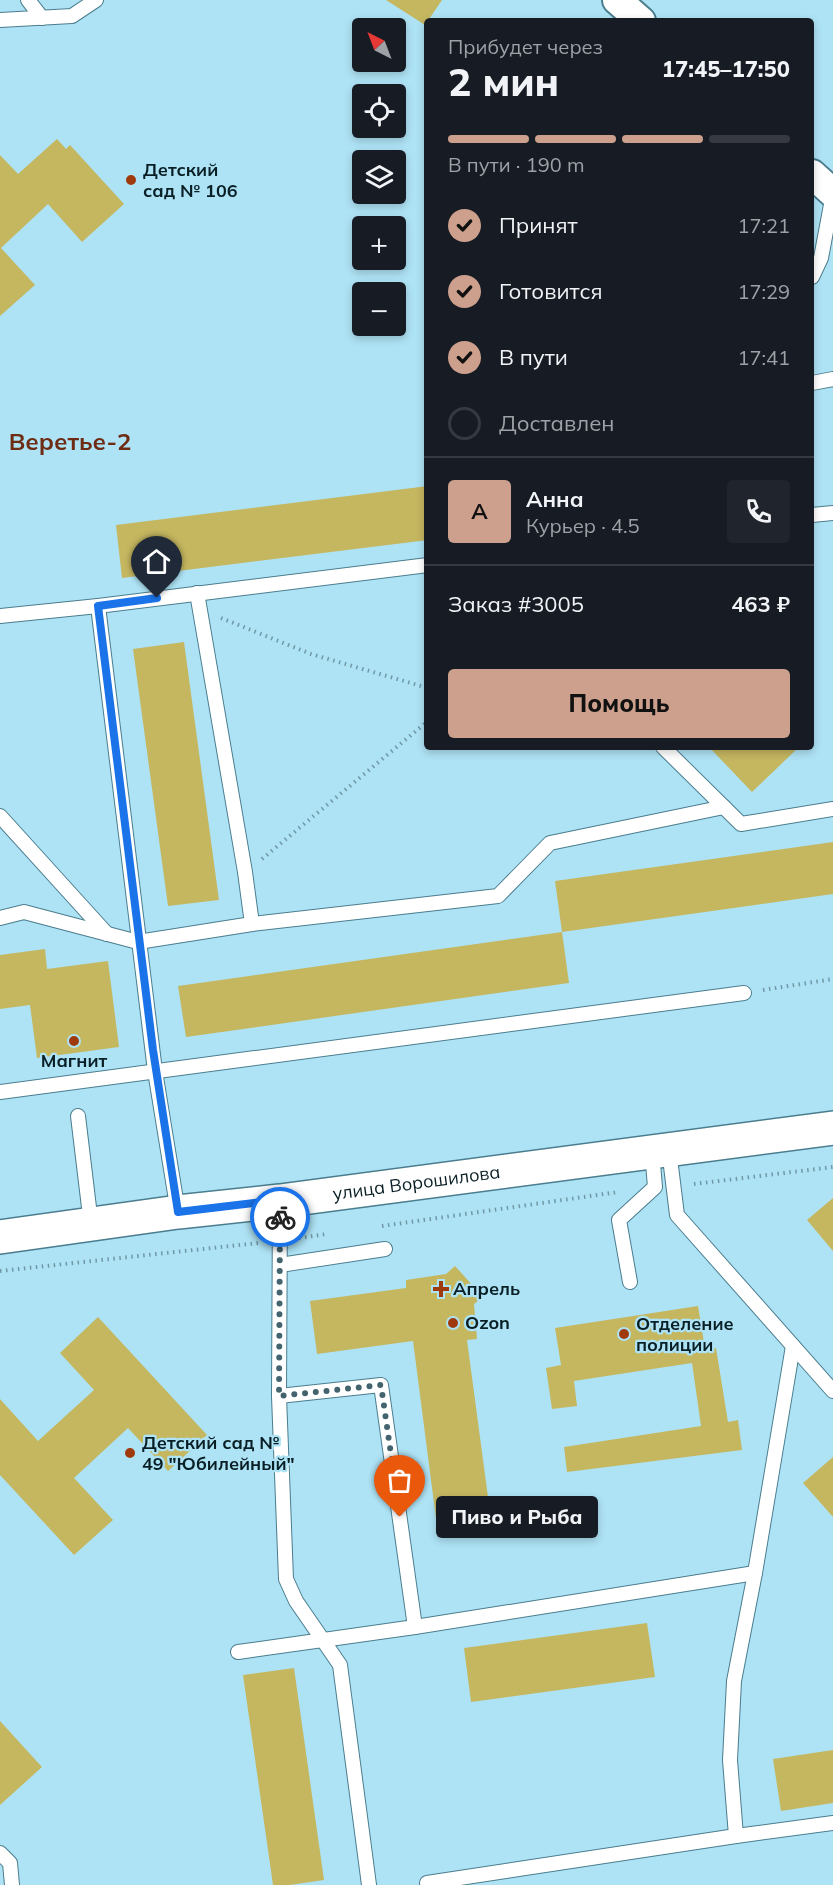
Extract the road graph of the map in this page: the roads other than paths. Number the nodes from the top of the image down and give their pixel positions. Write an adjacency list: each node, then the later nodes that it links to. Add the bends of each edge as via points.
1 (27, 0): 4 (lane)
2 (96, 0): 4 (lane, via 72,16)
3 (617, 0): 5 (street)
4 (42, 18): 6 (lane)
5 (638, 18)
6 (0, 20)
7 (814, 176): 8 (street)
8 (833, 194): 9 (lane, via 821,258)
9 (814, 273)
10 (833, 379): 11 (lane)
11 (814, 383)
12 (833, 513): 13 (lane)
13 (814, 515)
14 (424, 565): 15 (lane)
15 (197, 593): 16 (lane); 23 (lane)
16 (98, 606): 17 (lane); 25 (lane)
17 (0, 616)
18 (666, 750): 19 (lane)
19 (724, 807): 20 (lane, via 741,824); 23 (lane, via 550,843 498,896)
20 (833, 809)
21 (0, 816): 24 (lane)
22 (0, 918): 24 (lane, via 24,912)
23 (252, 924): 25 (lane)
24 (107, 934): 25 (lane)
25 (138, 942): 27 (lane)
26 (744, 993): 27 (lane)
27 (155, 1071): 28 (lane); 33 (lane)
28 (0, 1092)
29 (78, 1116): 34 (lane)
30 (833, 1128): 31 (main road, улица Ворошилова)
31 (660, 1151): 32 (main road, улица Ворошилова); 38 (lane, via 655,1187 619,1220); 39 (lane, via 673,1186 677,1215)
32 (280, 1200): 33 (main road, улица Ворошилова); 37 (lane)
33 (178, 1212): 34 (main road, улица Ворошилова)
34 (91, 1225): 35 (main road, улица Ворошилова)
35 (0, 1237)
36 (386, 1249): 37 (lane)
37 (280, 1265): 41 (lane)
38 (630, 1282)
39 (793, 1346): 40 (lane); 42 (lane)
40 (833, 1391)
41 (279, 1396): 43 (lane, via 381,1385); 44 (lane, via 286,1579 296,1601)
42 (755, 1573): 43 (lane); 47 (lane, via 734,1681 730,1760)
43 (415, 1627): 44 (lane)
44 (325, 1640): 45 (lane); 51 (lane, via 340,1665)
45 (238, 1652)
46 (833, 1823): 47 (lane)
47 (736, 1836): 49 (lane)
48 (0, 1853): 50 (lane, via 10,1863)
49 (424, 1884)
50 (12, 1885)
51 (369, 1885)

